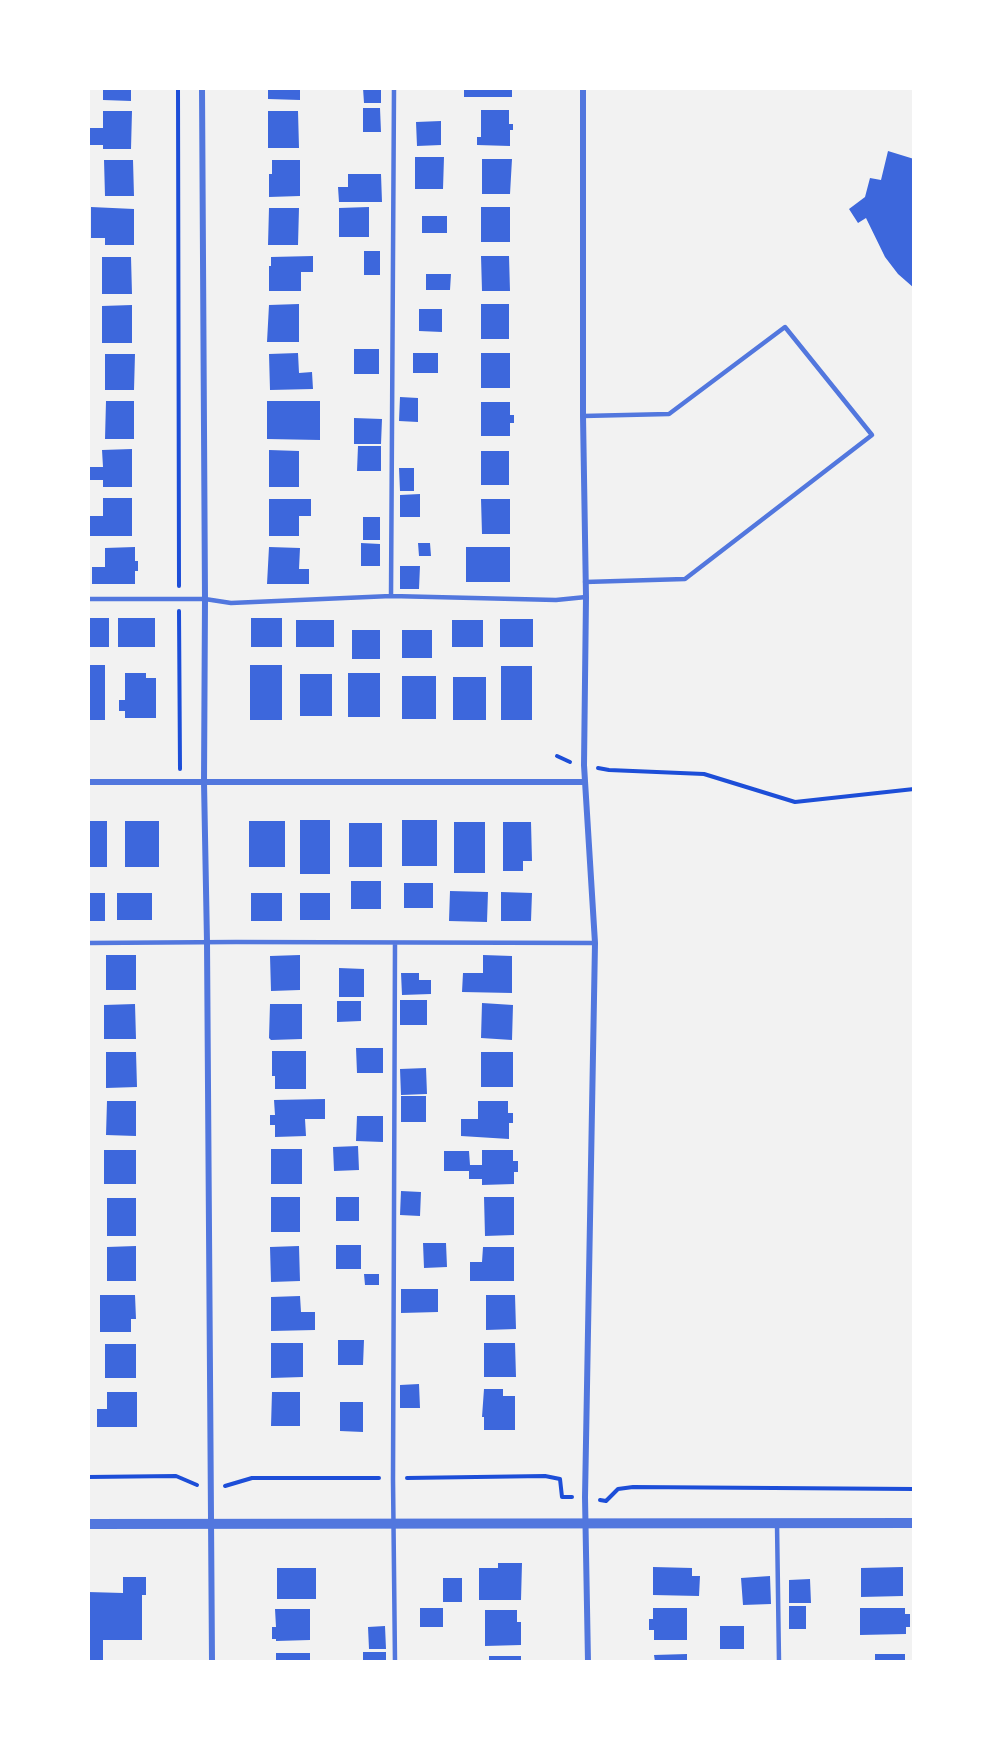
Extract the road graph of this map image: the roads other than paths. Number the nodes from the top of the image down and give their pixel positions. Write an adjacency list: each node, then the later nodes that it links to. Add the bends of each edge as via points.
1 (202, 88): 9 (street)
2 (394, 88): 6 (lane)
3 (583, 88): 4 (street)
4 (583, 416): 5 (street); 5 (lane, via 669,414 785,327 872,435 685,579)
5 (585, 582): 7 (street)
6 (391, 596): 7 (lane, via 556,600); 9 (lane, via 231,603)
7 (586, 597): 12 (street)
8 (88, 599): 9 (lane)
9 (206, 599): 11 (street)
10 (88, 782): 11 (street)
11 (204, 782): 12 (street); 13 (street)
12 (585, 782): 16 (street)
13 (207, 942): 14 (lane); 15 (lane); 22 (street)
14 (88, 943)
15 (395, 943): 16 (lane); 17 (lane)
16 (594, 943): 18 (street)
17 (393, 1523): 18 (street); 22 (street); 24 (lane)
18 (585, 1523): 19 (street); 25 (street)
19 (777, 1523): 20 (street); 26 (lane)
20 (914, 1523)
21 (88, 1524): 22 (street)
22 (210, 1525): 23 (street)
23 (212, 1662)
24 (394, 1662)
25 (588, 1662)
26 (779, 1662)

